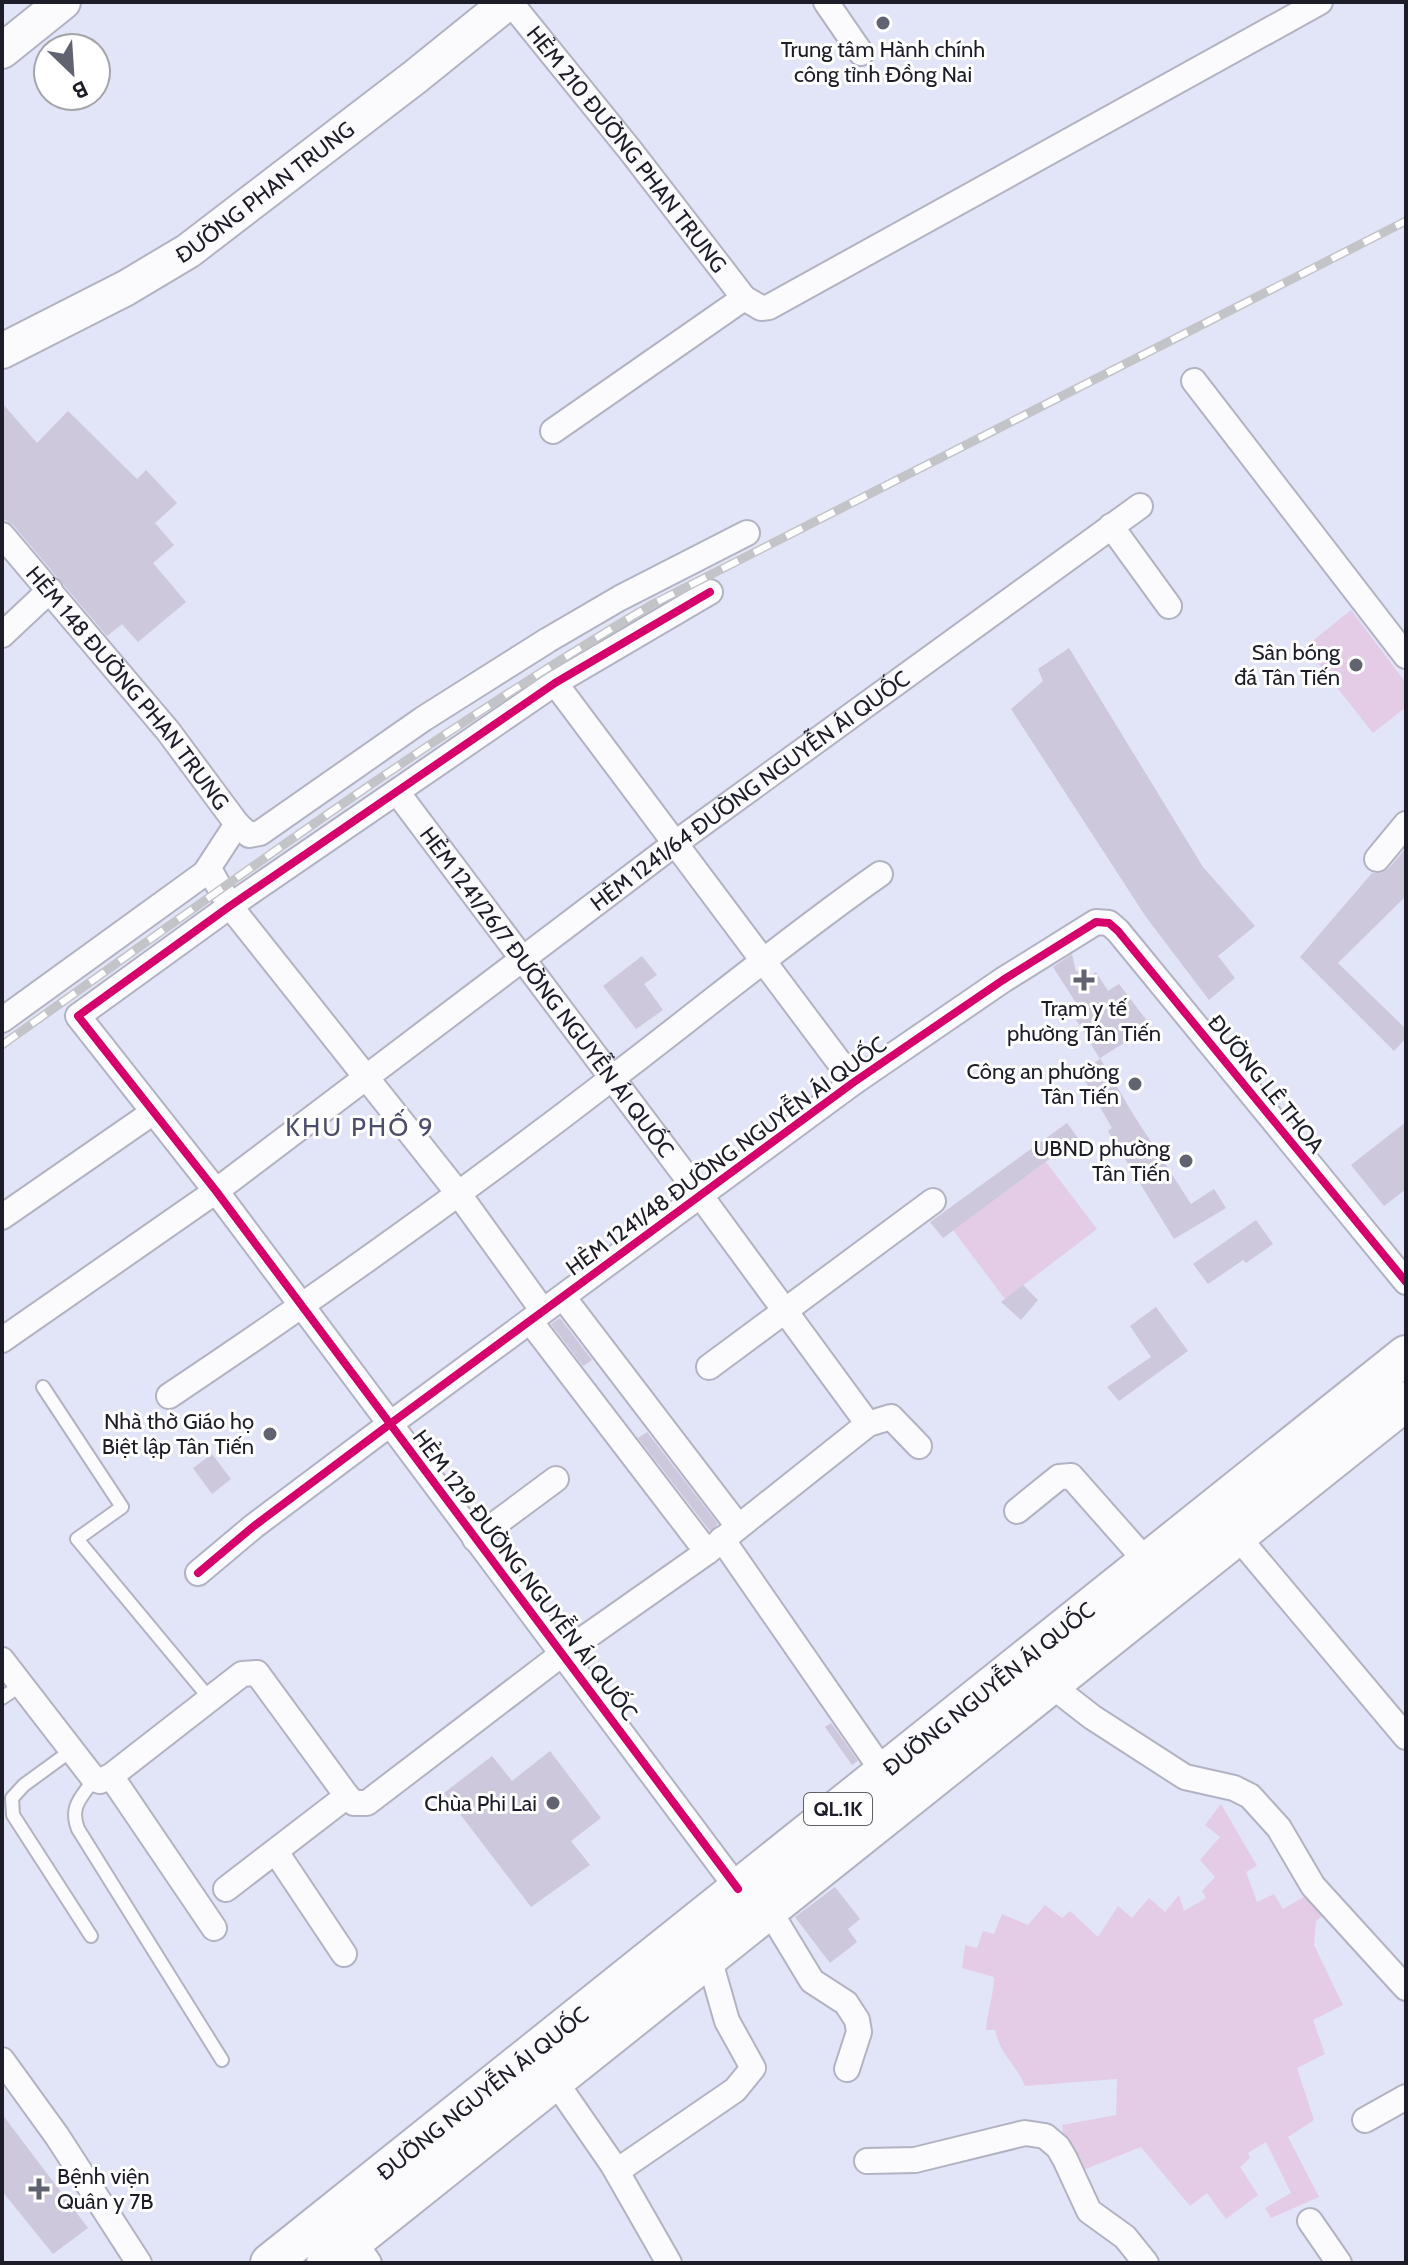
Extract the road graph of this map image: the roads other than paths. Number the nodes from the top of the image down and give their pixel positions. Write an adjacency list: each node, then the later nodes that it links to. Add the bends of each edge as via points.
1 (63, 2): 5 (main road)
2 (509, 2): 7 (street, HẺM 210 ĐƯỜNG PHAN TRUNG); 8 (main road, ĐƯỜNG PHAN TRUNG, via 188,251)
3 (826, 2): 6 (street)
4 (1320, 2): 7 (street, via 769,307)
5 (2, 51)
6 (861, 53)
7 (744, 298): 10 (street)
8 (2, 351)
9 (1194, 381): 19 (street)
10 (553, 431)
11 (1140, 506): 12 (street, HẺM 1241/64 ĐƯỜNG NGUYỄN ÁI QUỐC)
12 (1111, 526): 17 (street); 24 (street, HẺM 1241/64 ĐƯỜNG NGUYỄN ÁI QUỐC)
13 (747, 533): 22 (street, via 563,631 423,719 260,833 249,835)
14 (2, 535): 15 (street, HẺM 148 ĐƯỜNG PHAN TRUNG)
15 (50, 590): 18 (street); 22 (street, HẺM 148 ĐƯỜNG PHAN TRUNG, via 179,745)
16 (710, 592): 20 (street)
17 (1169, 606)
18 (2, 635)
19 (1406, 656)
20 (555, 683): 21 (street); 24 (street)
21 (397, 792): 28 (street); 30 (street, HẺM 1241/26/7 ĐƯỜNG NGUYỄN ÁI QUỐC)
22 (237, 824): 26 (street, HẺM 148 ĐƯỜNG PHAN TRUNG)
23 (1406, 824): 25 (street)
24 (677, 842): 30 (street, HẺM 1241/64 ĐƯỜNG NGUYỄN ÁI QUỐC); 31 (street)
25 (1377, 859)
26 (209, 869): 28 (street); 32 (street, HẺM 148 ĐƯỜNG PHAN TRUNG)
27 (880, 874): 31 (street)
28 (230, 906): 33 (street); 36 (street, HẺM 1219 ĐƯỜNG NGUYỄN ÁI QUỐC, via 78,1016)
29 (1091, 924): 35 (street, HẺM 1241/48 ĐƯỜNG NGUYỄN ÁI QUỐC); 42 (street, ĐƯỜNG LÊ THOA, via 1104,922 1118,931)
30 (521, 959): 33 (street, HẺM 1241/64 ĐƯỜNG NGUYỄN ÁI QUỐC); 34 (street, HẺM 1241/26/7 ĐƯỜNG NGUYỄN ÁI QUỐC)
31 (764, 959): 34 (street); 35 (street)
32 (2, 1020)
33 (365, 1079): 37 (street, HẺM 1241/64 ĐƯỜNG NGUYỄN ÁI QUỐC); 38 (street)
34 (611, 1079): 38 (street); 39 (street, HẺM 1241/26/7 ĐƯỜNG NGUYỄN ÁI QUỐC)
35 (854, 1082): 39 (street, HẺM 1241/48 ĐƯỜNG NGUYỄN ÁI QUỐC)
36 (152, 1113): 37 (street, HẺM 1219 ĐƯỜNG NGUYỄN ÁI QUỐC); 41 (street)
37 (216, 1191): 43 (street, HẺM 1219 ĐƯỜNG NGUYỄN ÁI QUỐC); 46 (street, HẺM 1241/64 ĐƯỜNG NGUYỄN ÁI QUỐC)
38 (458, 1193): 43 (street); 44 (street)
39 (700, 1195): 44 (street, HẺM 1241/48 ĐƯỜNG NGUYỄN ÁI QUỐC); 45 (street, HẺM 1241/26/7 ĐƯỜNG NGUYỄN ÁI QUỐC)
40 (933, 1201): 45 (street)
41 (2, 1217)
42 (1406, 1282)
43 (302, 1307): 50 (street); 52 (street, HẺM 1219 ĐƯỜNG NGUYỄN ÁI QUỐC)
44 (545, 1310): 52 (street, HẺM 1241/48 ĐƯỜNG NGUYỄN ÁI QUỐC); 59 (street); 59 (street)
45 (784, 1312): 48 (street); 53 (street, HẺM 1241/26/7 ĐƯỜNG NGUYỄN ÁI QUỐC)
46 (2, 1340)
47 (1406, 1355): 60 (main road, ĐƯỜNG NGUYỄN ÁI QUỐC / QL.1K)
48 (709, 1367)
49 (43, 1387): 66 (lane, via 122,1507 77,1539)
50 (169, 1396)
51 (1406, 1401): 57 (main road, ĐƯỜNG NGUYỄN ÁI QUỐC / QL.1K)
52 (390, 1424): 58 (street, HẺM 1219 ĐƯỜNG NGUYỄN ÁI QUỐC); 61 (street, HẺM 1241/48 ĐƯỜNG NGUYỄN ÁI QUỐC)
53 (868, 1424): 54 (street, via 895,1418); 59 (street)
54 (919, 1446)
55 (556, 1479): 58 (street)
56 (1017, 1511): 60 (street, via 1059,1477 1071,1476)
57 (1237, 1536): 64 (main road, ĐƯỜNG NGUYỄN ÁI QUỐC / QL.1K); 67 (street)
58 (475, 1539): 62 (street, HẺM 1219 ĐƯỜNG NGUYỄN ÁI QUỐC)
59 (723, 1539): 62 (street); 69 (street)
60 (1147, 1562): 69 (main road, ĐƯỜNG NGUYỄN ÁI QUỐC / QL.1K)
61 (198, 1573)
62 (562, 1654): 71 (street, via 373,1800 359,1805); 74 (street, HẺM 1219 ĐƯỜNG NGUYỄN ÁI QUỐC)
63 (2, 1660): 65 (street)
64 (1051, 1685): 74 (main road, ĐƯỜNG NGUYỄN ÁI QUỐC / QL.1K); 79 (street, via 1185,1777 1250,1796 1279,1828 1313,1886)
65 (12, 1691): 68 (street)
66 (210, 1699): 70 (street); 71 (street, via 242,1674 257,1673)
67 (1406, 1737)
68 (72, 1750): 70 (street); 76 (lane, via 24,1785 11,1807)
69 (884, 1773): 74 (main road, ĐƯỜNG NGUYỄN ÁI QUỐC / QL.1K)
70 (103, 1777): 75 (street); 81 (lane, via 76,1806 78,1829)
71 (347, 1796): 72 (street)
72 (276, 1852): 73 (street); 77 (street)
73 (226, 1889)
74 (754, 1899): 78 (main road, ĐƯỜNG NGUYỄN ÁI QUỐC / QL.1K); 82 (street, HẺM 1219 ĐƯỜNG NGUYỄN ÁI QUỐC, via 812,1981 846,2003 857,2020 859,2032); 91 (main road, ĐƯỜNG NGUYỄN ÁI QUỐC / QL.1K)
75 (214, 1928)
76 (91, 1936)
77 (344, 1954)
78 (709, 1958): 83 (main road, ĐƯỜNG NGUYỄN ÁI QUỐC / QL.1K); 87 (street, via 727,2021 753,2068 735,2090)
79 (1406, 1988)
80 (2, 2060): 90 (street)
81 (222, 2060)
82 (847, 2069)
83 (555, 2081): 87 (street); 89 (main road, ĐƯỜNG NGUYỄN ÁI QUỐC / QL.1K)
84 (1406, 2097): 85 (street)
85 (1365, 2120)
86 (867, 2161): 93 (street, via 915,2160 1025,2133 1045,2136 1058,2147 1089,2211 1125,2237)
87 (617, 2171): 92 (street)
88 (1310, 2221): 94 (street)
89 (350, 2256)
90 (139, 2263)
91 (270, 2263)
92 (669, 2263)
93 (1146, 2263)
94 (1339, 2263)

